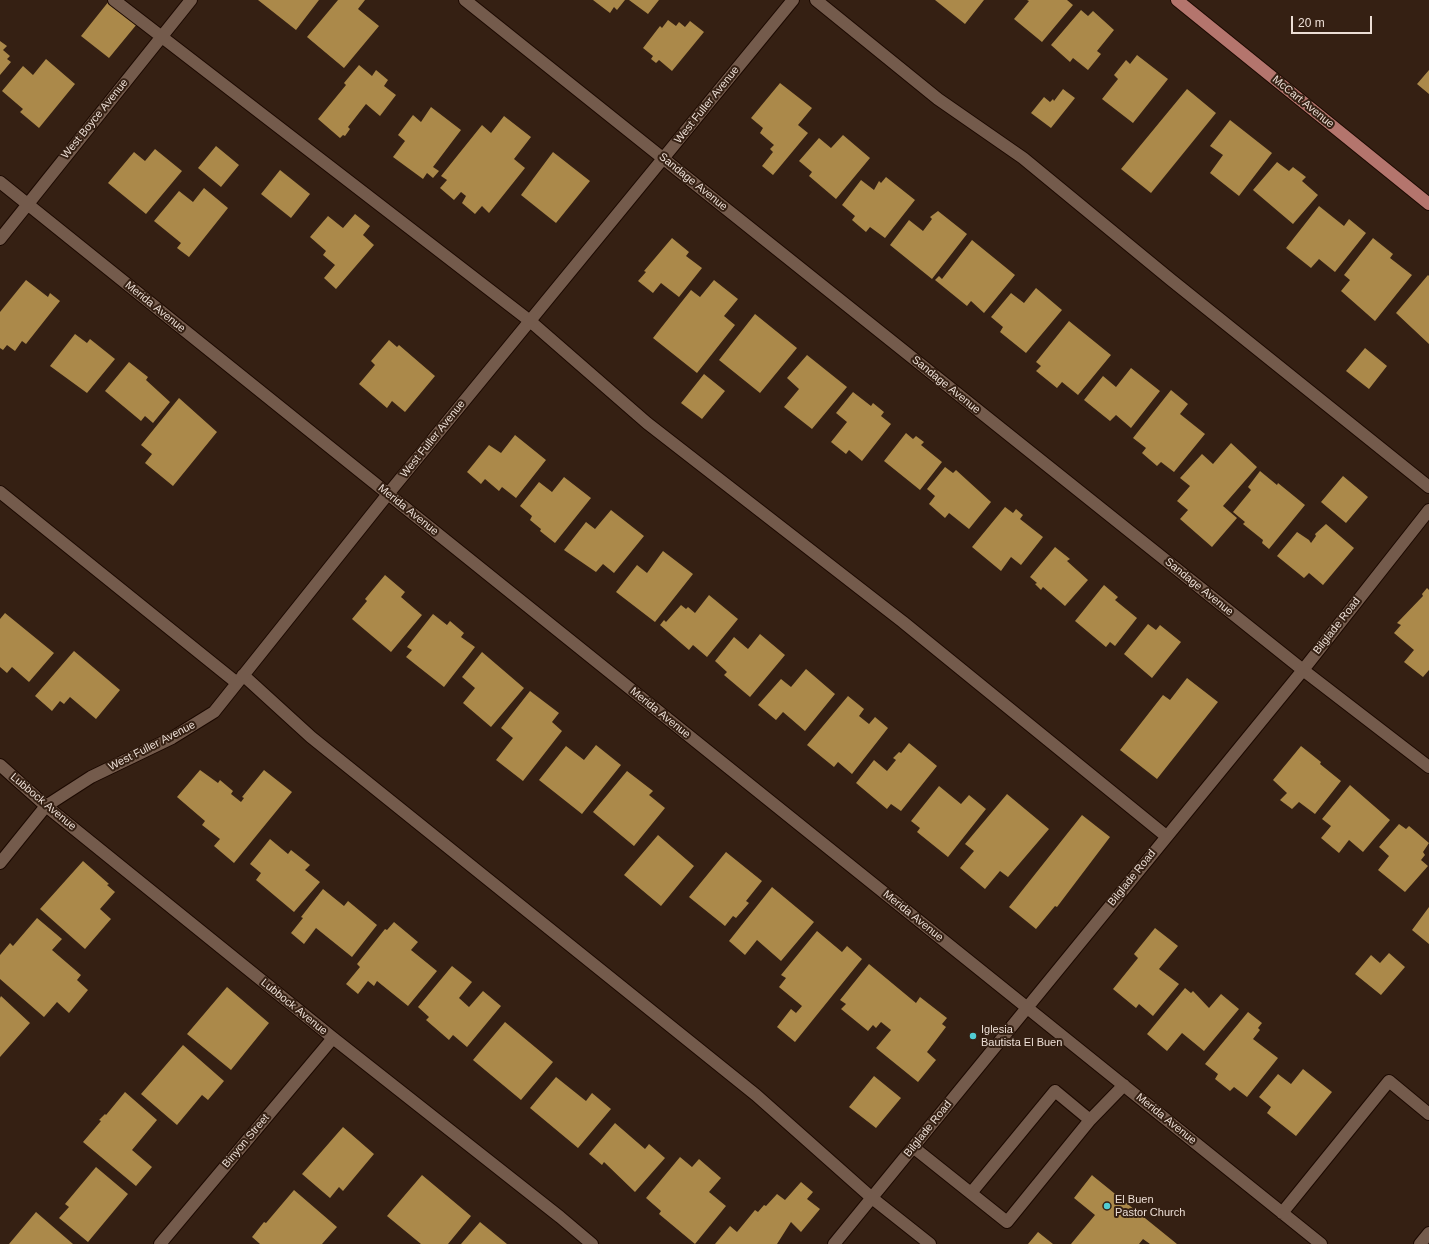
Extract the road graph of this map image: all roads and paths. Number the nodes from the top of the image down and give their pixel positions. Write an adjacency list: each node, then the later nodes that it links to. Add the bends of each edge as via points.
1 (114, 0): 7 (street)
2 (191, 0): 7 (street, West Boyce Avenue)
3 (465, 0): 8 (street, Sandage Avenue)
4 (793, 0): 8 (street, West Fuller Avenue)
5 (816, 0): 14 (street, via 938,99 1023,158)
6 (1177, 0): 11 (main road, McCart Avenue)
7 (161, 37): 10 (street, West Boyce Avenue); 13 (street)
8 (663, 159): 13 (street, West Fuller Avenue); 18 (street, Sandage Avenue)
9 (0, 182): 10 (street, Merida Avenue)
10 (27, 204): 12 (street, West Boyce Avenue); 16 (street, Merida Avenue)
11 (1429, 204)
12 (0, 239)
13 (530, 321): 16 (street, West Fuller Avenue); 23 (street, via 647,423 903,622)
14 (1429, 487)
15 (0, 492): 19 (street)
16 (388, 494): 19 (street, West Fuller Avenue); 25 (street, Merida Avenue)
17 (1429, 510): 18 (street, Bilglade Road)
18 (1303, 670): 21 (street, Sandage Avenue); 23 (street, Bilglade Road)
19 (240, 679): 22 (street, West Fuller Avenue, via 214,712 172,738 91,776); 32 (street, via 756,1095)
20 (0, 765): 22 (street, Lubbock Avenue)
21 (1429, 767)
22 (46, 806): 24 (street, West Fuller Avenue); 26 (street, Lubbock Avenue)
23 (1166, 836): 25 (street, Bilglade Road)
24 (0, 863)
25 (1026, 1007): 27 (street, Merida Avenue); 30 (street, Bilglade Road)
26 (333, 1038): 35 (street, Binyon Street); 36 (street, Lubbock Avenue)
27 (1124, 1086): 29 (street); 33 (street, Merida Avenue)
28 (1429, 1114): 33 (street, via 1389,1081)
29 (1090, 1120): 31 (street, via 1055,1091); 31 (street, via 1007,1222)
30 (913, 1147): 31 (street); 32 (street, Bilglade Road)
31 (971, 1193)
32 (872, 1198): 37 (street, Bilglade Road); 38 (street)
33 (1282, 1213): 39 (street, Merida Avenue)
34 (1429, 1233): 40 (street)
35 (160, 1244)
36 (592, 1244)
37 (834, 1244)
38 (930, 1244)
39 (1321, 1244)
40 (1420, 1244)

